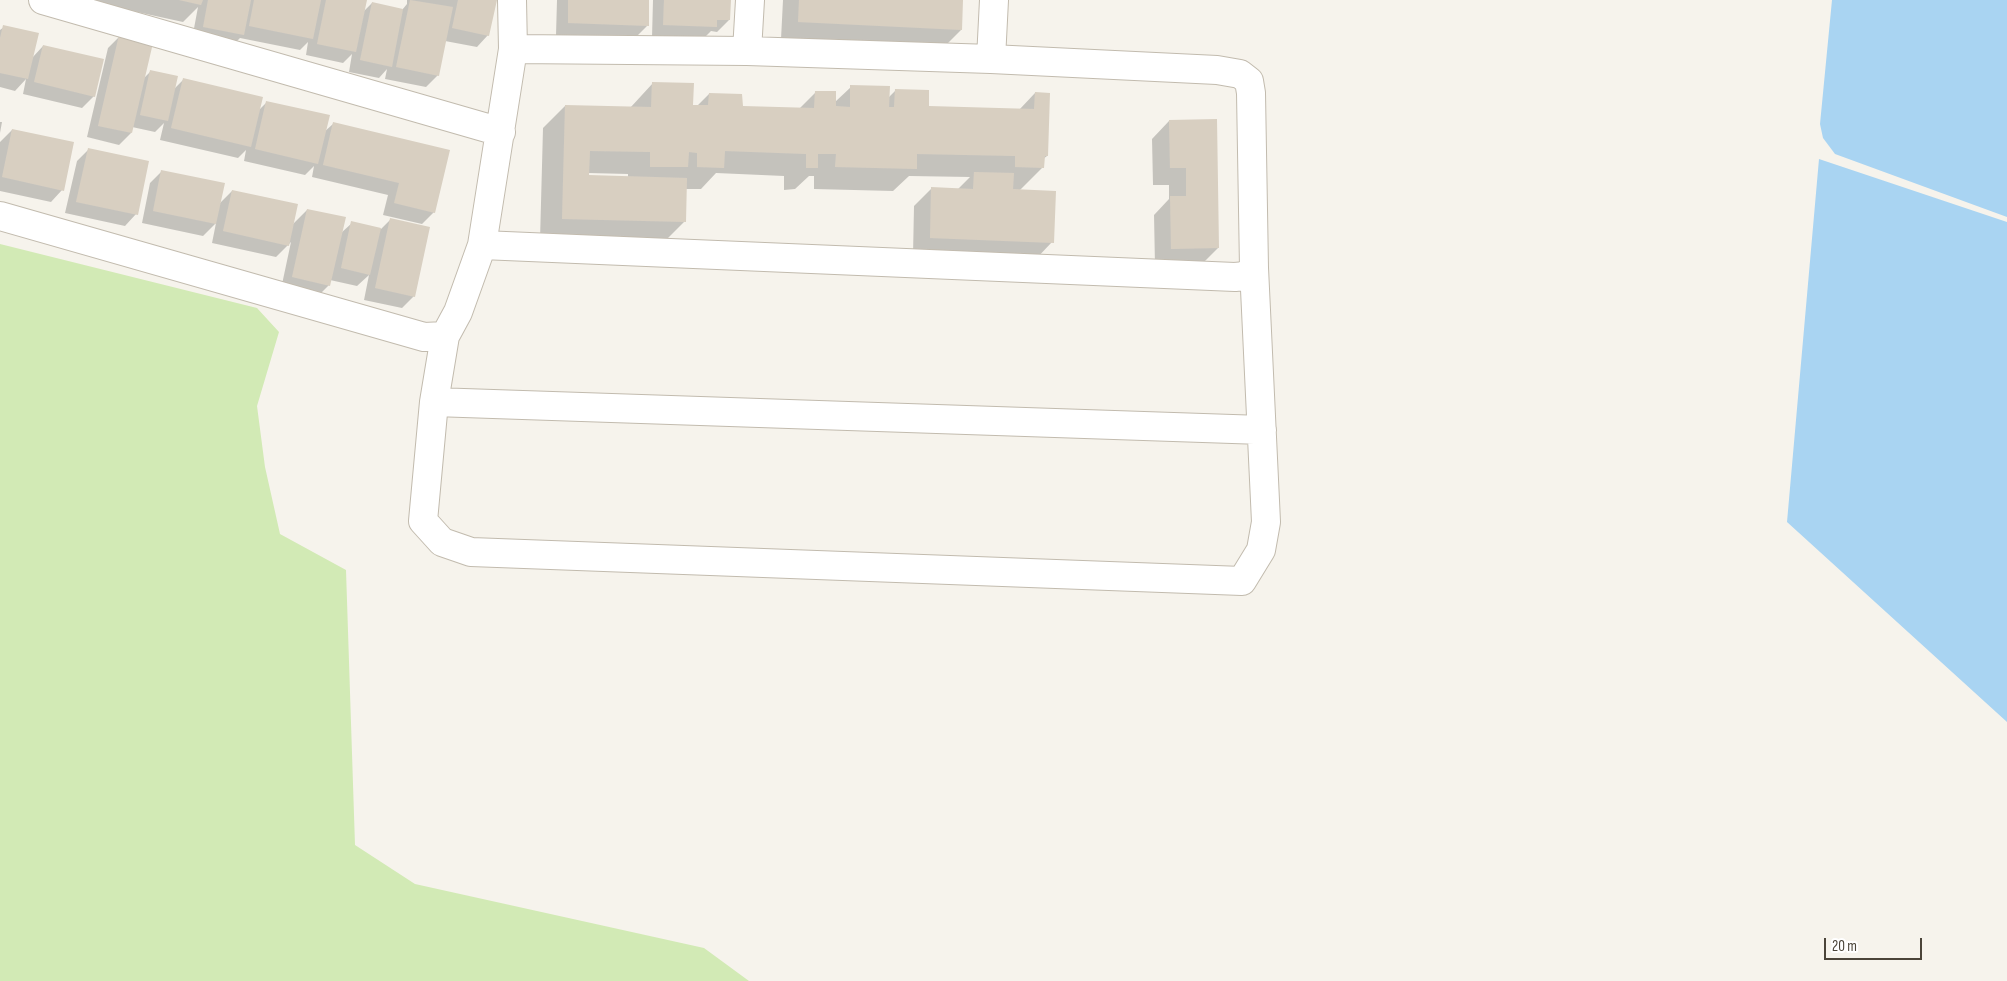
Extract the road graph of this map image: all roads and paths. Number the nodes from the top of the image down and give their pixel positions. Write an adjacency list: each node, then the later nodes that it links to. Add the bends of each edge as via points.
1 (43, 0): 8 (street)
2 (512, 0): 5 (street)
3 (750, 0): 6 (street)
4 (994, 0): 7 (street)
5 (512, 49): 6 (street); 8 (street)
6 (747, 51): 7 (street)
7 (991, 59): 11 (street, via 1217,70 1245,76 1251,93)
8 (501, 132): 10 (street)
9 (0, 216): 12 (street, via 424,337)
10 (482, 244): 11 (street, via 1235,278 1245,276); 12 (street, via 458,312)
11 (1254, 268): 14 (street)
12 (445, 336): 13 (street)
13 (434, 402): 14 (street); 14 (street, via 423,521 442,542 471,552 1242,581 1261,550 1266,522)
14 (1262, 430)

